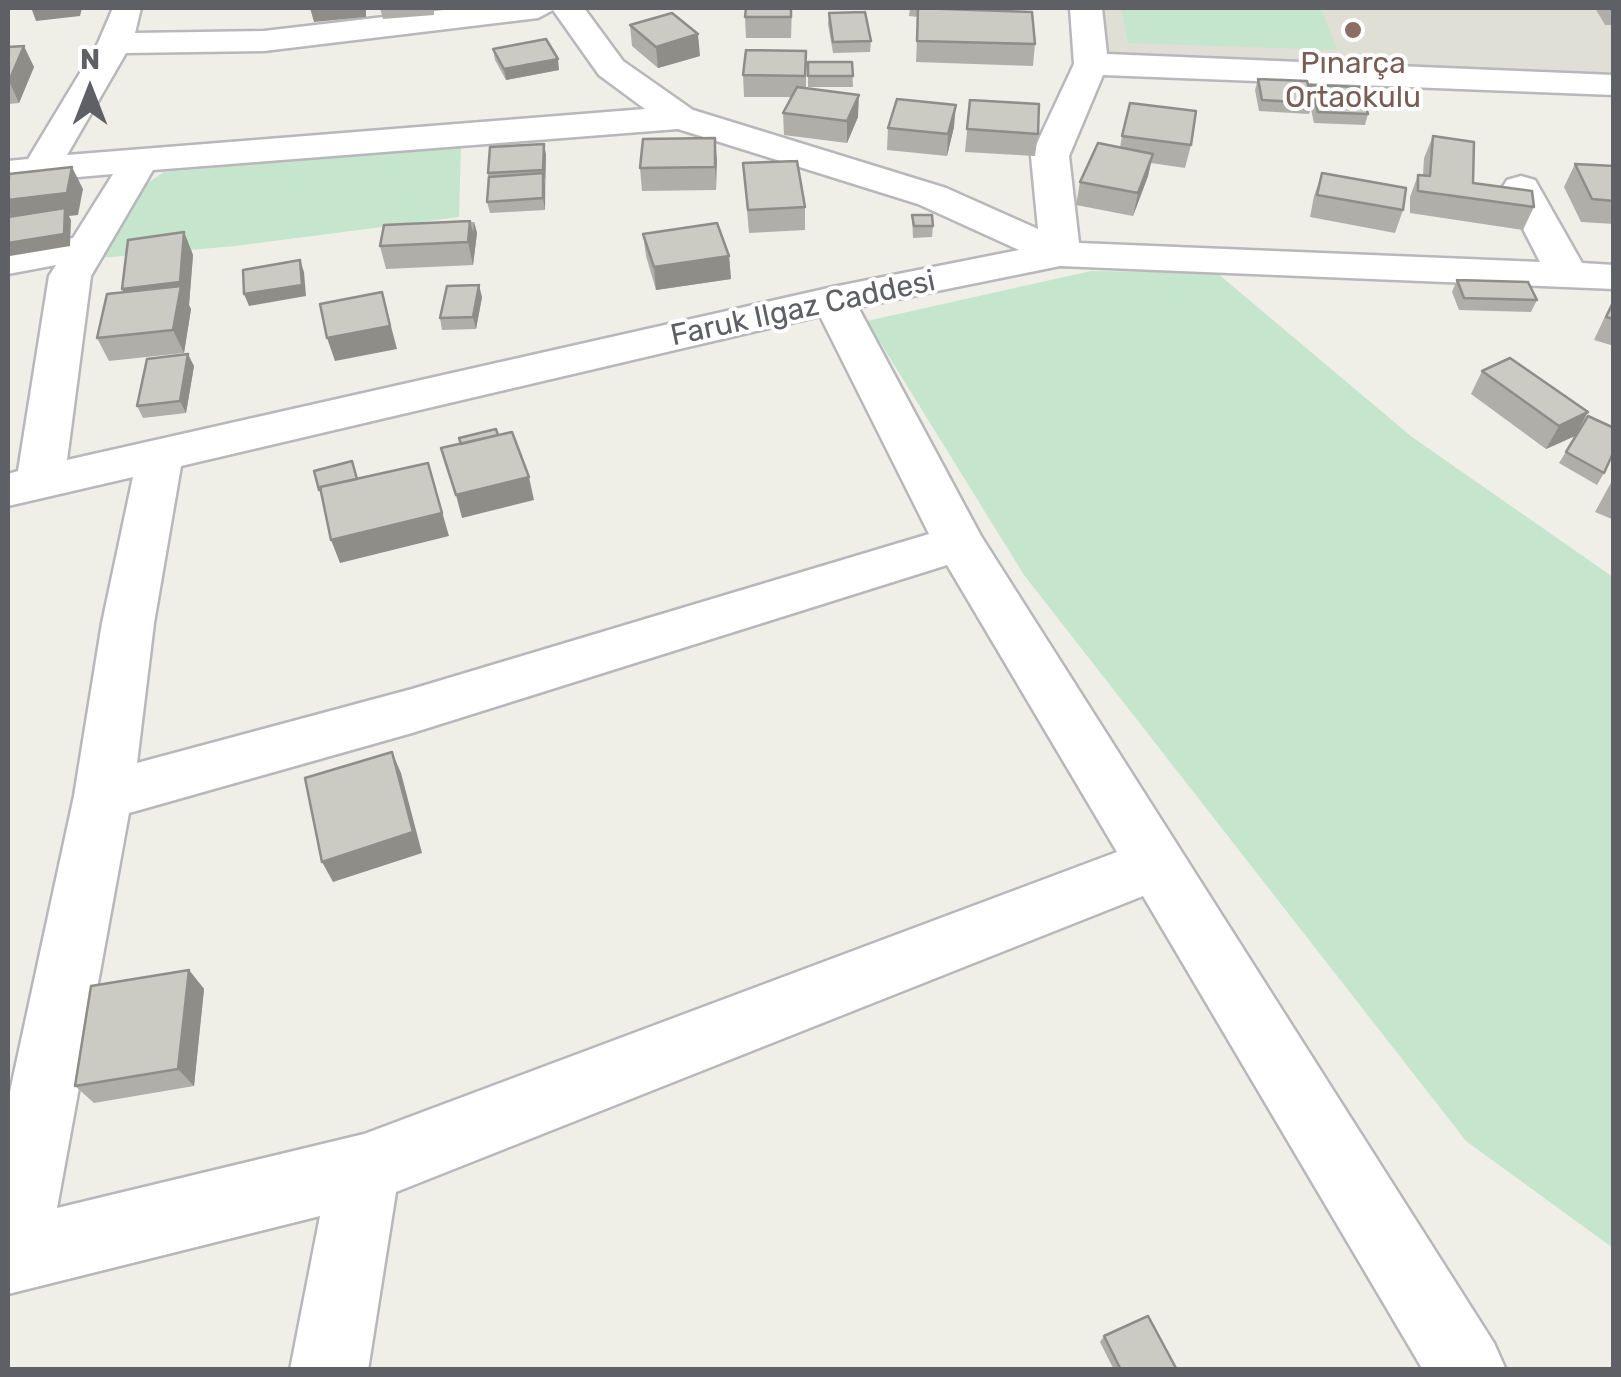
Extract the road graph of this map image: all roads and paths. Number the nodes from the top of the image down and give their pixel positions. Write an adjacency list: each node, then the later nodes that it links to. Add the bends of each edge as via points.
1 (128, 8): 5 (street)
2 (538, 8): 5 (street, via 264,41)
3 (568, 8): 8 (street, via 612,68)
4 (1086, 8): 6 (street)
5 (115, 44): 10 (street)
6 (1091, 64): 7 (street); 13 (street, via 1050,156)
7 (1613, 86)
8 (680, 118): 9 (street); 13 (street, via 932,196)
9 (142, 160): 10 (street); 12 (street)
10 (24, 170)
11 (1521, 188): 15 (street)
12 (88, 248): 14 (street); 19 (street, via 70,276)
13 (1060, 254): 15 (street, Faruk Ilgaz Caddesi); 17 (street, Faruk Ilgaz Caddesi)
14 (8, 262)
15 (1568, 275): 16 (street, Faruk Ilgaz Caddesi)
16 (1614, 276)
17 (833, 300): 18 (street, Faruk Ilgaz Caddesi); 20 (street)
18 (158, 454): 19 (street, Faruk Ilgaz Caddesi); 21 (street)
19 (24, 486)
20 (958, 543): 21 (street, via 412,711); 22 (street)
21 (103, 796): 24 (street)
22 (1156, 863): 23 (street); 26 (street)
23 (364, 1169): 24 (street); 25 (street)
24 (9, 1256)
25 (329, 1370)
26 (1467, 1370)

